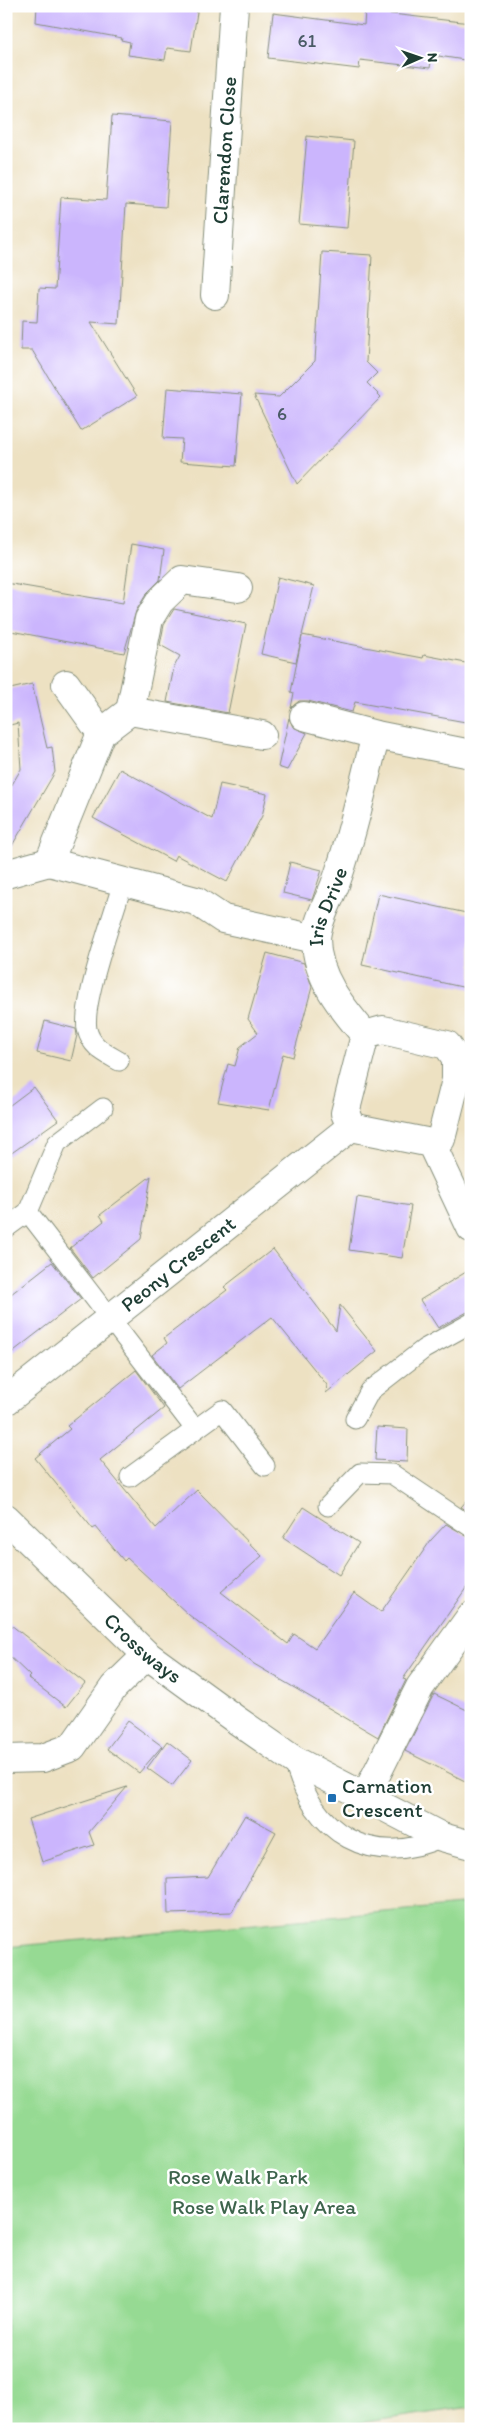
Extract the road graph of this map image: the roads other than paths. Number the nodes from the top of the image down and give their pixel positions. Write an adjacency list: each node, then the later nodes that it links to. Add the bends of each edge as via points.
1 (234, 6): 2 (street, Clarendon Close)
2 (215, 295)
3 (238, 588): 5 (street, via 182,580 160,601 149,619)
4 (66, 684): 7 (street)
5 (130, 711): 7 (street); 8 (street)
6 (304, 716): 9 (street)
7 (101, 733): 11 (street)
8 (262, 734)
9 (376, 735): 10 (street); 14 (street, Iris Drive, via 336,881)
10 (471, 754)
11 (49, 862): 12 (street); 13 (street)
12 (6, 874)
13 (123, 882): 14 (street, via 196,901 223,919); 17 (lane, via 90,999 87,1030 96,1048)
14 (316, 939): 15 (street, Iris Drive, via 324,978)
15 (365, 1035): 16 (street, via 383,1030 447,1045); 19 (street, via 345,1113)
16 (463, 1053): 20 (street, via 441,1139)
17 (119, 1060)
18 (103, 1108): 21 (lane, via 57,1143)
19 (351, 1127): 20 (street); 24 (street, Peony Crescent)
20 (431, 1143): 23 (street)
21 (28, 1212): 22 (lane); 24 (lane)
22 (6, 1228)
23 (471, 1228)
24 (111, 1317): 26 (street, Peony Crescent); 28 (lane)
25 (471, 1323): 27 (lane, via 424,1349 370,1391)
26 (6, 1401)
27 (355, 1419)
28 (195, 1428): 29 (lane, via 222,1410); 30 (lane)
29 (265, 1466)
30 (130, 1477)
31 (328, 1506): 33 (lane, via 360,1473 392,1474)
32 (6, 1518): 35 (street, Crossways)
33 (471, 1527)
34 (471, 1616): 38 (street, via 420,1687)
35 (147, 1655): 36 (street, via 114,1687 72,1747 43,1758); 37 (street, Crossways)
36 (6, 1759)
37 (294, 1760): 38 (street, Crossways); 39 (lane, via 299,1782 309,1802 323,1820 341,1834 361,1844 384,1849 418,1846)
38 (365, 1797): 39 (street, Crossways)
39 (442, 1837): 40 (street, Crossways)
40 (471, 1845)

